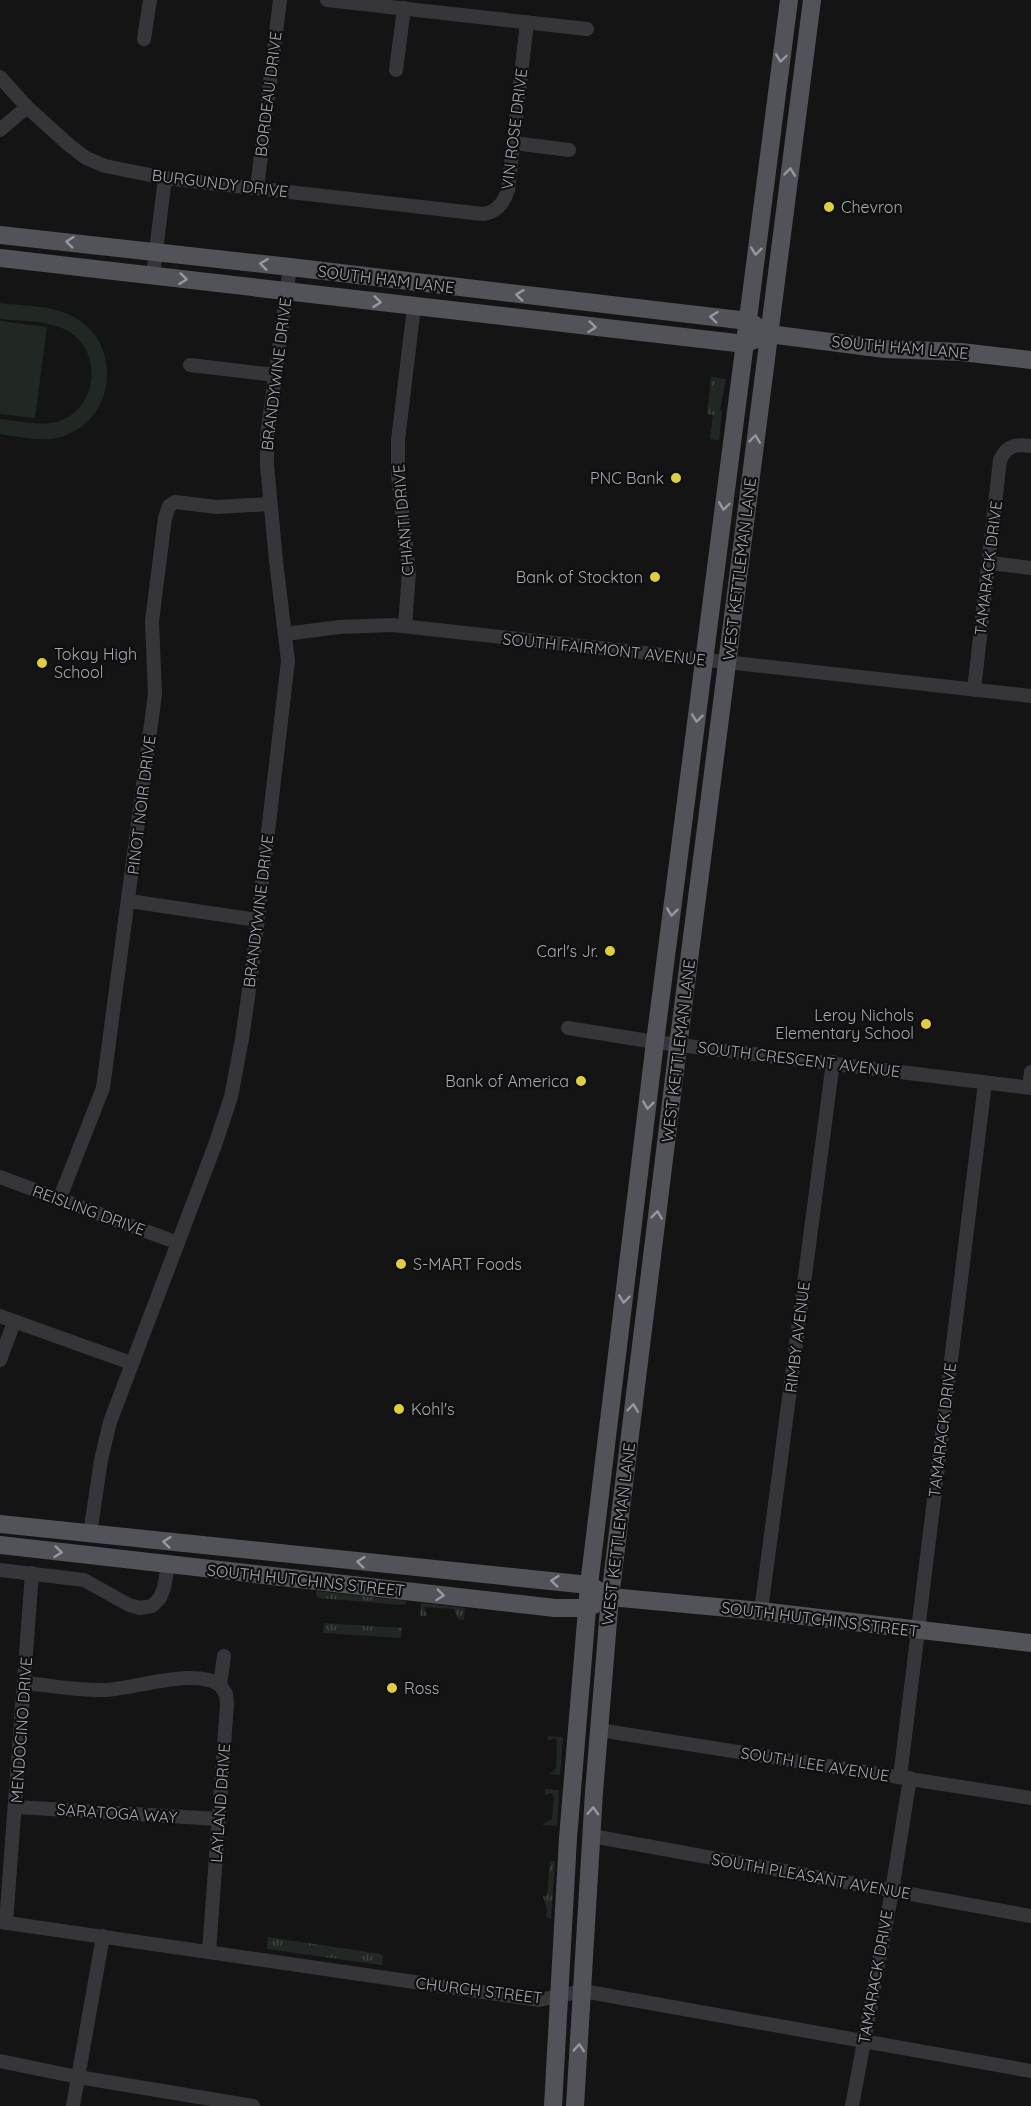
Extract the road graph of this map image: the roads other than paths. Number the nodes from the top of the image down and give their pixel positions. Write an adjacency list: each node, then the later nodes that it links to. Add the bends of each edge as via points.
1 (150, 0): 9 (street)
2 (280, 0): 17 (street, BORDEAU DRIVE)
3 (327, 0): 6 (street)
4 (789, 0): 26 (main road, WEST KETTLEMAN LANE, one-way to 26)
5 (812, 0): 27 (main road, WEST KETTLEMAN LANE, one-way to 5)
6 (404, 8): 7 (street); 10 (street)
7 (526, 22): 8 (street); 14 (street, VIN ROSE DRIVE)
8 (587, 29)
9 (144, 39)
10 (396, 70)
11 (0, 77): 12 (street, BURGUNDY DRIVE)
12 (27, 107): 13 (street); 16 (street, BURGUNDY DRIVE, via 86,158 105,166)
13 (0, 130)
14 (514, 143): 15 (street); 18 (street, VIN ROSE DRIVE, via 501,206 492,213)
15 (569, 150)
16 (165, 178): 17 (street, BURGUNDY DRIVE); 20 (street)
17 (256, 188): 18 (street, BURGUNDY DRIVE)
18 (474, 213)
19 (0, 235): 20 (main road, SOUTH HAM LANE, one-way to 19)
20 (156, 251): 22 (main road, SOUTH HAM LANE, one-way to 20); 23 (street)
21 (0, 258): 23 (main road, SOUTH HAM LANE)
22 (290, 267): 24 (street, BRANDYWINE DRIVE); 26 (main road, SOUTH HAM LANE, one-way to 22)
23 (153, 275): 24 (main road, SOUTH HAM LANE, one-way to 24)
24 (286, 291): 25 (main road, SOUTH HAM LANE, one-way to 25); 31 (street, BRANDYWINE DRIVE)
25 (414, 307): 28 (main road, SOUTH HAM LANE, one-way to 28); 36 (street, CHIANTI DRIVE, via 398,440 409,572)
26 (748, 321): 27 (main road, SOUTH HAM LANE); 28 (main road, WEST KETTLEMAN LANE)
27 (769, 334): 28 (main road, SOUTH HAM LANE); 29 (main road, SOUTH HAM LANE, via 885,349 961,351); 39 (main road, WEST KETTLEMAN LANE, one-way to 27)
28 (745, 344): 38 (main road, WEST KETTLEMAN LANE, one-way to 38)
29 (1031, 360)
30 (190, 365): 31 (street)
31 (275, 375): 33 (street, BRANDYWINE DRIVE, via 267,436)
32 (1031, 446): 34 (street, TAMARACK DRIVE, via 1017,444 1007,448 1000,460)
33 (270, 504): 37 (street, BRANDYWINE DRIVE); 42 (street, PINOT NOIR DRIVE, via 217,507 175,502 169,506 152,621 155,694)
34 (990, 563): 35 (street); 40 (street, TAMARACK DRIVE)
35 (1031, 568)
36 (405, 627): 37 (street, SOUTH FAIRMONT AVENUE, via 339,627); 38 (street, SOUTH FAIRMONT AVENUE)
37 (285, 634): 43 (street, BRANDYWINE DRIVE, via 288,661)
38 (704, 660): 39 (street, SOUTH FAIRMONT AVENUE); 45 (main road, WEST KETTLEMAN LANE, one-way to 45)
39 (727, 664): 40 (street, SOUTH FAIRMONT AVENUE); 46 (main road, WEST KETTLEMAN LANE)
40 (974, 690): 41 (street, SOUTH FAIRMONT AVENUE)
41 (1031, 696)
42 (129, 901): 43 (street); 52 (street, PINOT NOIR DRIVE, via 103,1088)
43 (257, 920): 53 (street, BRANDYWINE DRIVE, via 231,1097)
44 (568, 1028): 45 (street, SOUTH CRESCENT AVENUE)
45 (655, 1042): 46 (street, SOUTH CRESCENT AVENUE); 56 (main road, WEST KETTLEMAN LANE, one-way to 56)
46 (678, 1044): 47 (street, SOUTH CRESCENT AVENUE); 59 (main road, WEST KETTLEMAN LANE, one-way to 46)
47 (833, 1062): 49 (street, SOUTH CRESCENT AVENUE); 71 (street, RIMBY AVENUE)
48 (1031, 1072): 50 (street)
49 (985, 1083): 50 (street, SOUTH CRESCENT AVENUE); 72 (street, TAMARACK DRIVE)
50 (1030, 1088)
51 (0, 1177): 52 (street, REISLING DRIVE)
52 (59, 1200): 53 (street, REISLING DRIVE)
53 (178, 1243): 58 (street, BRANDYWINE DRIVE)
54 (0, 1316): 55 (street)
55 (14, 1322): 57 (street); 58 (street)
56 (620, 1336): 59 (main road); 67 (main road, WEST KETTLEMAN LANE)
57 (0, 1360)
58 (131, 1363): 61 (street, BRANDYWINE DRIVE, via 110,1422)
59 (636, 1381): 69 (main road, WEST KETTLEMAN LANE, one-way to 59)
60 (0, 1524): 61 (main road, SOUTH HUTCHINS STREET)
61 (90, 1534): 64 (main road, SOUTH HUTCHINS STREET, one-way to 61)
62 (0, 1545): 63 (main road, SOUTH HUTCHINS STREET, one-way to 63)
63 (168, 1564): 66 (street, via 160,1598 152,1606 140,1608 84,1580); 68 (main road, SOUTH HUTCHINS STREET)
64 (410, 1567): 67 (main road, SOUTH HUTCHINS STREET, one-way to 64); 68 (main road, via 394,1581)
65 (0, 1570): 66 (street)
66 (32, 1573): 75 (street, MENDOCINO DRIVE)
67 (589, 1584): 69 (main road, SOUTH HUTCHINS STREET); 70 (main road, WEST KETTLEMAN LANE)
68 (369, 1587): 70 (main road, SOUTH HUTCHINS STREET, one-way to 70, via 555,1608)
69 (610, 1597): 70 (main road, SOUTH HUTCHINS STREET); 71 (main road, SOUTH HUTCHINS STREET); 77 (main road, WEST KETTLEMAN LANE)
70 (588, 1608): 89 (main road, WEST KETTLEMAN LANE)
71 (761, 1611): 72 (main road, SOUTH HUTCHINS STREET)
72 (918, 1630): 73 (main road, SOUTH HUTCHINS STREET); 78 (street, TAMARACK DRIVE)
73 (1031, 1643)
74 (224, 1656): 76 (street, LAYLAND DRIVE)
75 (24, 1683): 76 (street, via 105,1690 192,1678); 80 (street, MENDOCINO DRIVE)
76 (220, 1684): 81 (street, LAYLAND DRIVE, via 227,1704)
77 (599, 1730): 78 (street, SOUTH LEE AVENUE); 82 (main road, WEST KETTLEMAN LANE, one-way to 77)
78 (905, 1777): 79 (street, SOUTH LEE AVENUE); 83 (street, TAMARACK DRIVE)
79 (1031, 1798)
80 (16, 1807): 81 (street, SARATOGA WAY); 85 (street, MENDOCINO DRIVE)
81 (219, 1819): 87 (street, LAYLAND DRIVE)
82 (592, 1836): 83 (street, SOUTH PLEASANT AVENUE); 88 (main road, WEST KETTLEMAN LANE)
83 (892, 1891): 84 (street, SOUTH PLEASANT AVENUE); 90 (street, TAMARACK DRIVE)
84 (1031, 1917)
85 (3, 1923): 86 (street, CHURCH STREET)
86 (102, 1936): 87 (street, CHURCH STREET); 93 (street)
87 (208, 1952): 89 (street, CHURCH STREET, via 539,2000)
88 (583, 1991): 89 (street, CHURCH STREET); 90 (street, CHURCH STREET); 97 (main road, WEST KETTLEMAN LANE, one-way to 88)
89 (559, 1997): 96 (main road, WEST KETTLEMAN LANE)
90 (864, 2040): 92 (street, CHURCH STREET); 98 (street, TAMARACK DRIVE)
91 (0, 2061): 93 (street)
92 (1031, 2071)
93 (78, 2077): 94 (street); 95 (street)
94 (73, 2106)
95 (253, 2106)
96 (553, 2106)
97 (575, 2106)
98 (852, 2106)

